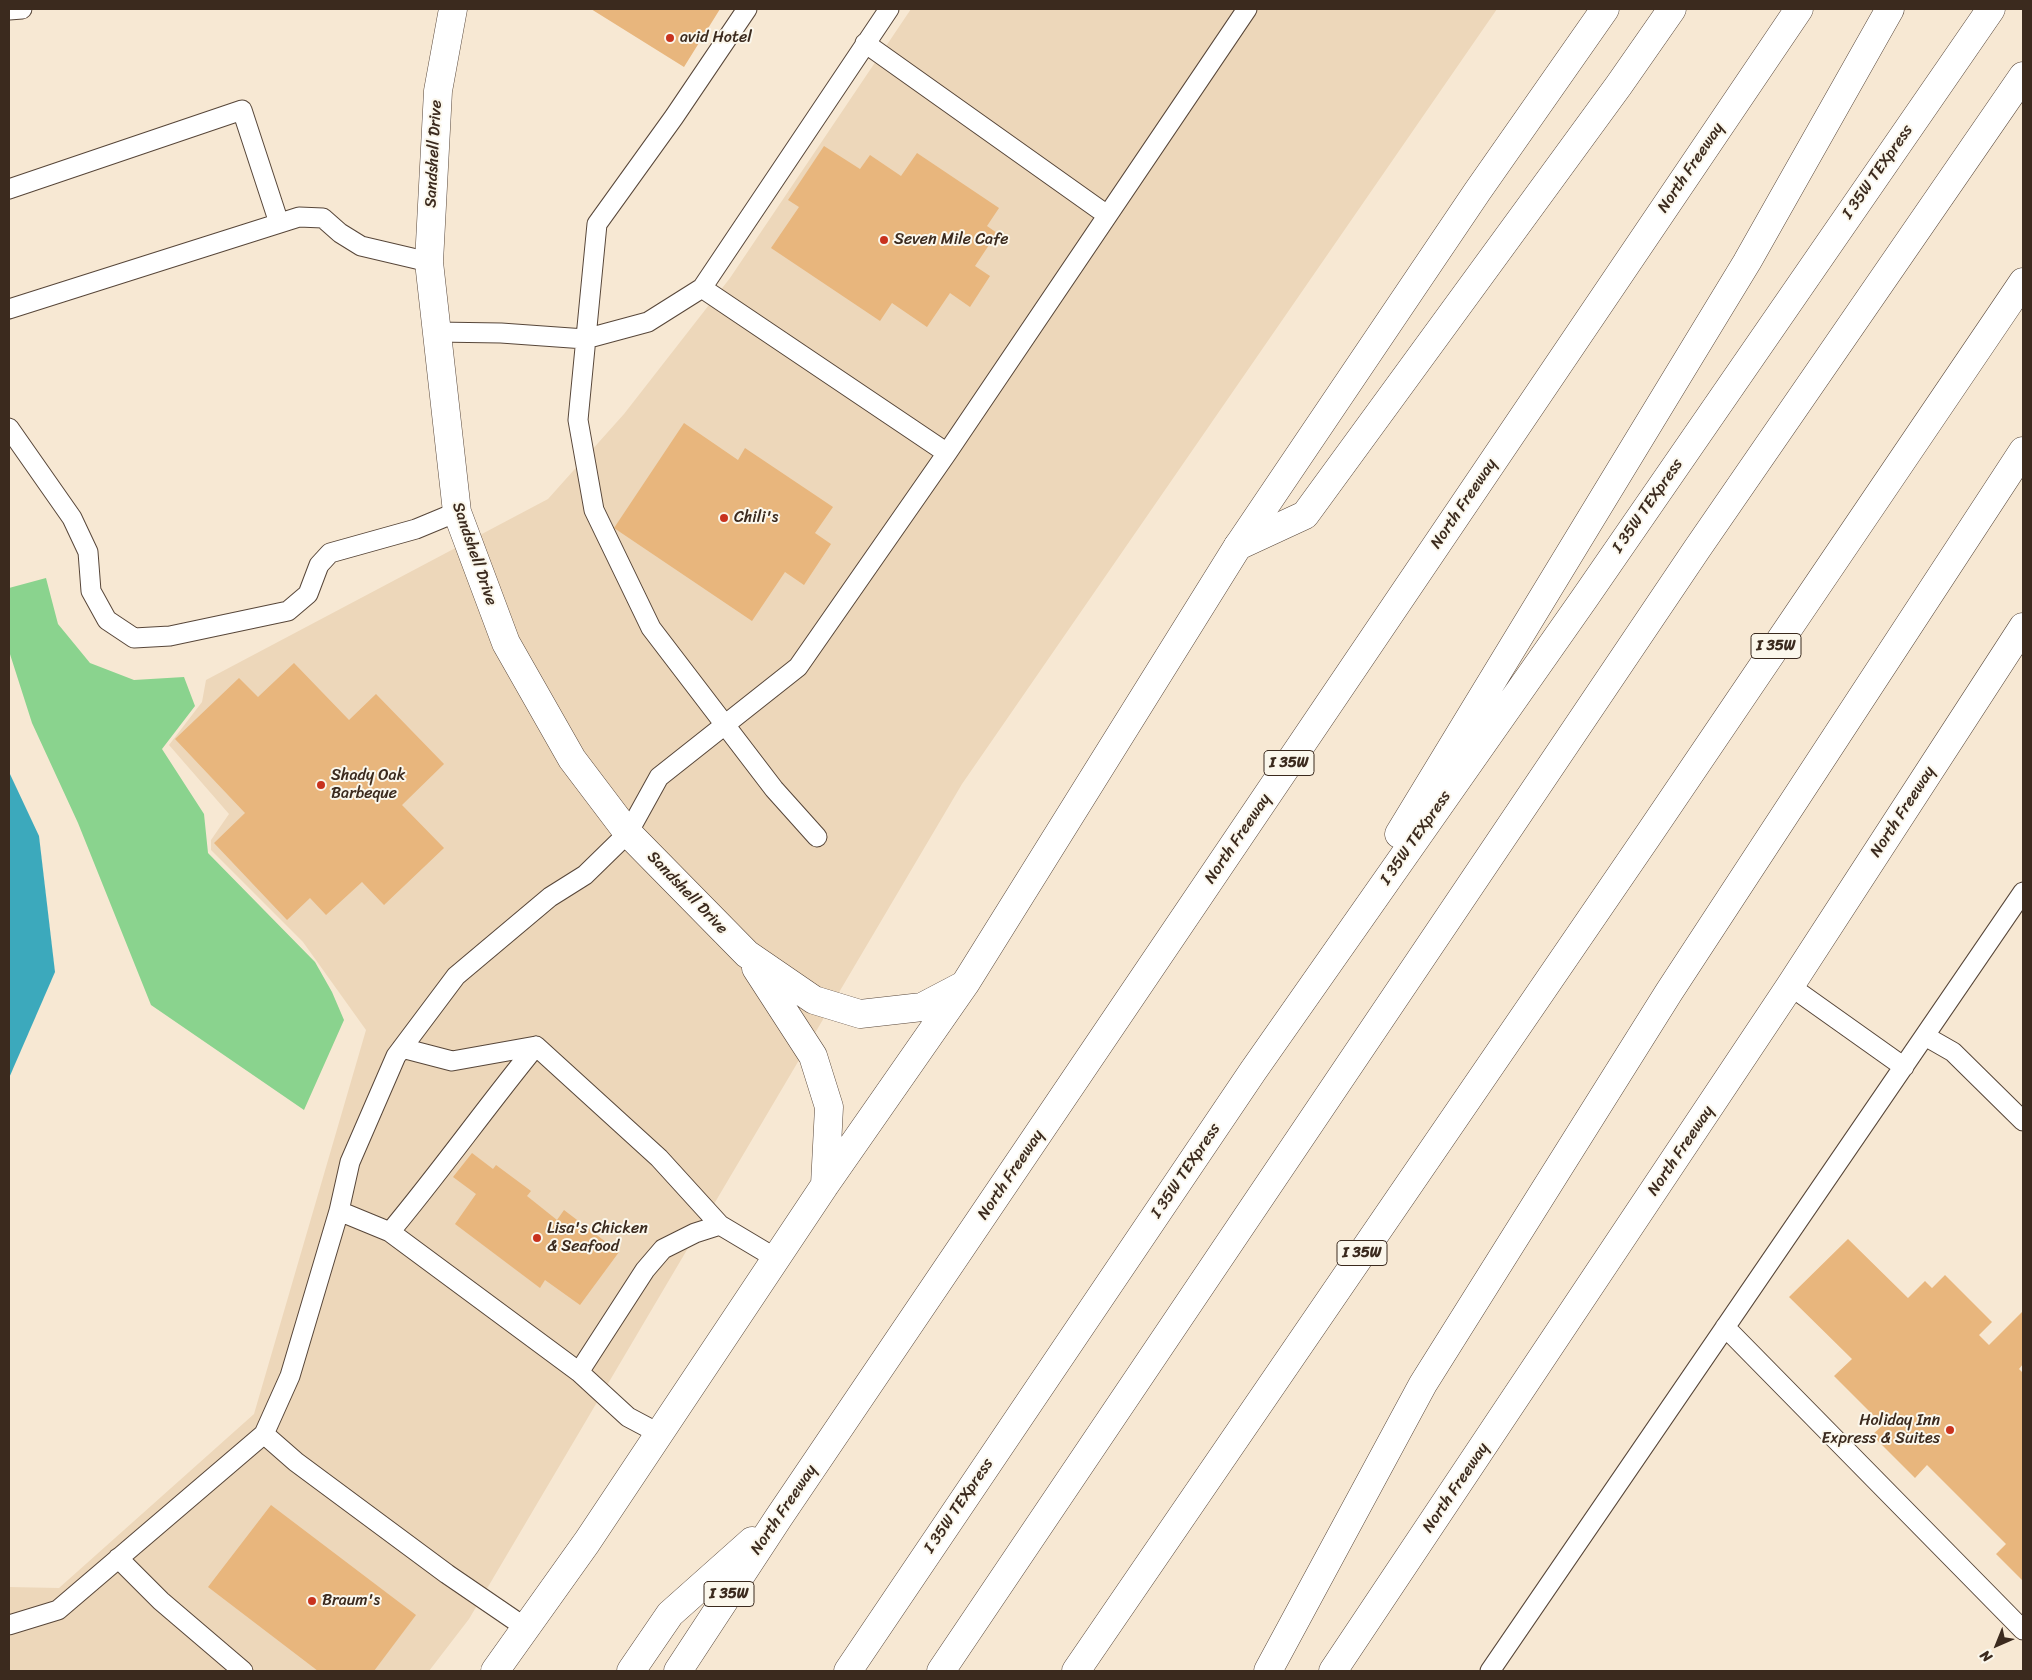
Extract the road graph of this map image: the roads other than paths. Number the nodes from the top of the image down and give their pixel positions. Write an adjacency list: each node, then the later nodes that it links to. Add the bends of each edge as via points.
1 (22, 9): 11 (lane)
2 (453, 9): 17 (main road, Sandshell Drive, via 438,91)
3 (747, 9): 22 (lane, via 597,224)
4 (889, 9): 12 (lane)
5 (1247, 9): 15 (lane)
6 (1605, 9): 27 (main road)
7 (1672, 9): 27 (main road, via 1305,515)
8 (1799, 9): 51 (main road, North Freeway / I 35W)
9 (1890, 9): 40 (main road, via 1747,262)
10 (1991, 9): 40 (main road, I 35W TEXpress)
11 (9, 10)
12 (865, 43): 15 (lane); 19 (lane)
13 (2023, 76): 61 (main road, via 1697,549)
14 (9, 189): 16 (lane, via 242,110)
15 (1107, 215): 25 (lane)
16 (279, 223): 17 (lane, via 299,217 323,218 361,246); 20 (lane)
17 (429, 262): 21 (main road, Sandshell Drive)
18 (2023, 282): 62 (main road, I 35W)
19 (702, 288): 22 (lane, via 648,322); 25 (lane)
20 (9, 309)
21 (436, 332): 22 (lane); 26 (main road, Sandshell Drive)
22 (586, 340): 29 (lane, via 578,420 594,510 651,628)
23 (9, 428): 26 (lane, via 72,518 88,552 91,591 107,620 134,638 170,636 288,611 308,594 319,565 330,553 416,529)
24 (2023, 452): 63 (main road, via 1669,992 1423,1384)
25 (947, 453): 29 (lane, via 798,667)
26 (457, 512): 30 (main road, Sandshell Drive, via 506,643 572,759)
27 (1238, 546): 34 (main road)
28 (2023, 627): 35 (main road, North Freeway)
29 (726, 725): 30 (lane, via 659,777); 31 (lane, via 774,789)
30 (628, 833): 33 (main road, Sandshell Drive); 38 (lane, via 584,875 550,897 456,976)
31 (817, 837)
32 (2023, 892): 36 (lane)
33 (747, 954): 34 (main road, Sandshell Drive, via 814,1000 860,1014 922,1007); 42 (main road, Sandshell Drive, via 813,1056 829,1107)
34 (965, 984): 42 (main road)
35 (1790, 986): 39 (lane); 64 (main road, North Freeway)
36 (1925, 1036): 39 (lane); 41 (lane, via 1953,1052)
37 (536, 1046): 38 (lane, via 452,1061); 44 (lane, via 659,1158); 45 (lane)
38 (402, 1048): 43 (lane, via 350,1162)
39 (1904, 1068): 47 (lane)
40 (1253, 1072): 60 (main road, I 35W TEXpress)
41 (2023, 1121)
42 (825, 1185): 46 (main road)
43 (338, 1212): 45 (lane); 49 (lane, via 290,1376)
44 (720, 1225): 46 (lane); 48 (lane, via 663,1249 645,1270)
45 (390, 1232): 48 (lane)
46 (776, 1259): 50 (main road)
47 (1726, 1327): 55 (lane); 65 (lane)
48 (579, 1372): 50 (lane, via 628,1417)
49 (264, 1434): 52 (lane); 54 (lane, via 296,1462 446,1574)
50 (660, 1434): 54 (main road)
51 (779, 1517): 58 (main road, via 670,1614); 59 (main road, North Freeway / I 35W)
52 (118, 1558): 53 (lane, via 58,1610); 56 (lane, via 161,1601)
53 (9, 1625)
54 (526, 1628): 57 (main road)
55 (2023, 1630)
56 (243, 1671)
57 (495, 1671)
58 (631, 1671)
59 (678, 1671)
60 (848, 1671)
61 (941, 1671)
62 (1076, 1671)
63 (1268, 1671)
64 (1333, 1671)
65 (1490, 1671)

